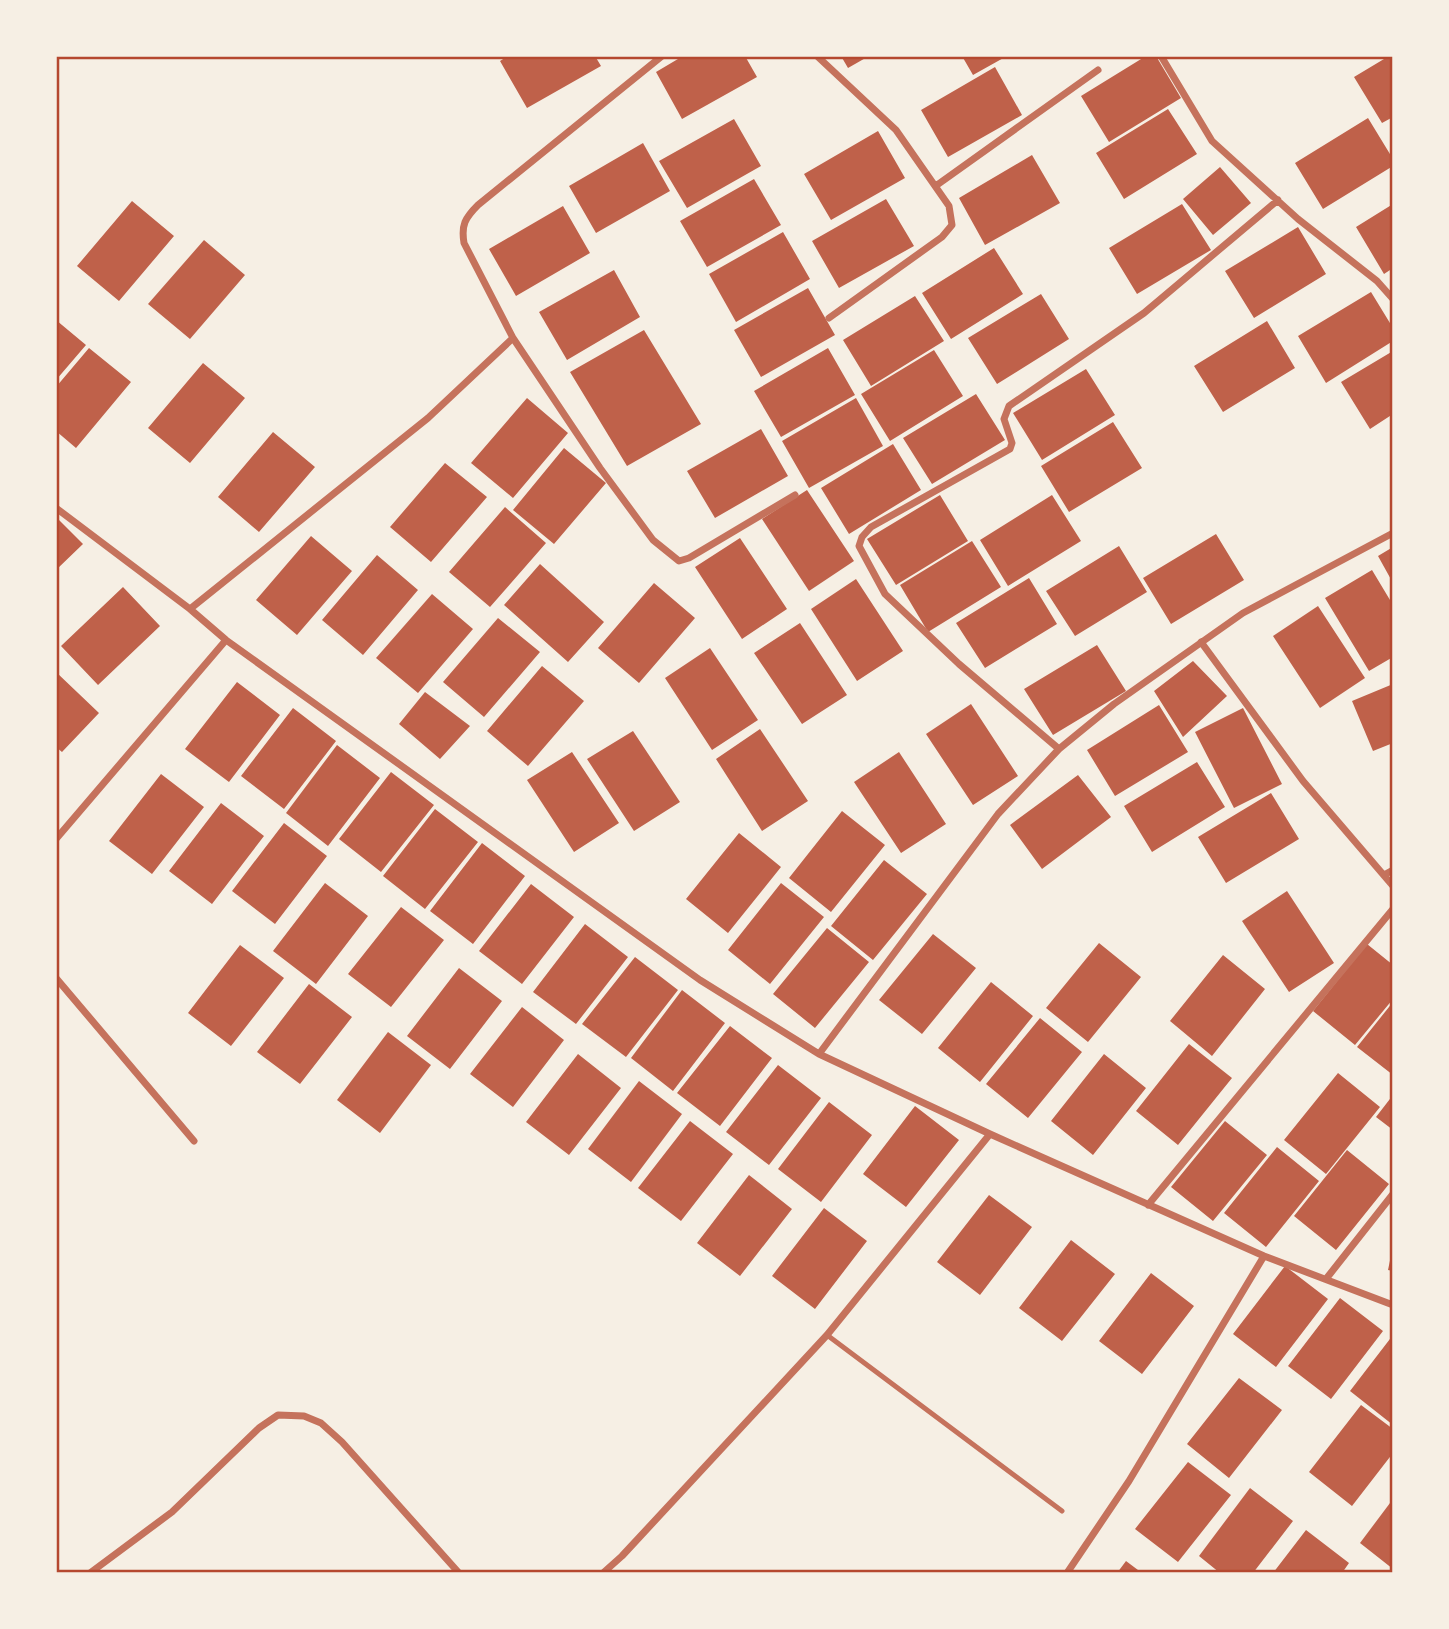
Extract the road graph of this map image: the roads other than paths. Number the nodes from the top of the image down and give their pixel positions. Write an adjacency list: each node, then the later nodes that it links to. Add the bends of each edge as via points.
1 (662, 56): 9 (street, via 465,218 461,229 464,243)
2 (817, 56): 5 (street, via 896,130)
3 (1161, 56): 6 (street, via 1212,141)
4 (1098, 71): 5 (street)
5 (937, 185): 8 (street, via 950,206 952,225 942,237)
6 (1278, 200): 7 (street); 16 (street, via 1144,313 1009,406 1004,419 1010,449 871,527 862,537 862,554 886,594)
7 (1393, 299)
8 (829, 318)
9 (513, 338): 10 (street, via 653,540 679,561); 13 (street, via 428,418)
10 (795, 495)
11 (56, 508): 13 (street)
12 (1393, 533): 15 (street, via 1243,613)
13 (190, 609): 14 (street)
14 (226, 640): 17 (street); 23 (street, via 701,981)
15 (1201, 642): 16 (street); 19 (street, via 1303,781)
16 (1059, 749): 23 (street, via 998,814)
17 (56, 839)
18 (1393, 870): 19 (street)
19 (1384, 875): 20 (street)
20 (1393, 886)
21 (1393, 909): 27 (street)
22 (56, 978): 25 (street)
23 (819, 1054): 24 (street)
24 (990, 1134): 27 (street); 31 (street)
25 (194, 1141)
26 (1393, 1194): 29 (street)
27 (1148, 1205): 28 (street)
28 (1264, 1256): 29 (street); 36 (street, via 1129,1481)
29 (1325, 1279): 30 (street)
30 (1393, 1305)
31 (827, 1335): 32 (lane); 35 (street)
32 (1062, 1511)
33 (90, 1573): 34 (street, via 172,1512 278,1415 304,1416 321,1423)
34 (459, 1573)
35 (603, 1573)
36 (1067, 1573)

